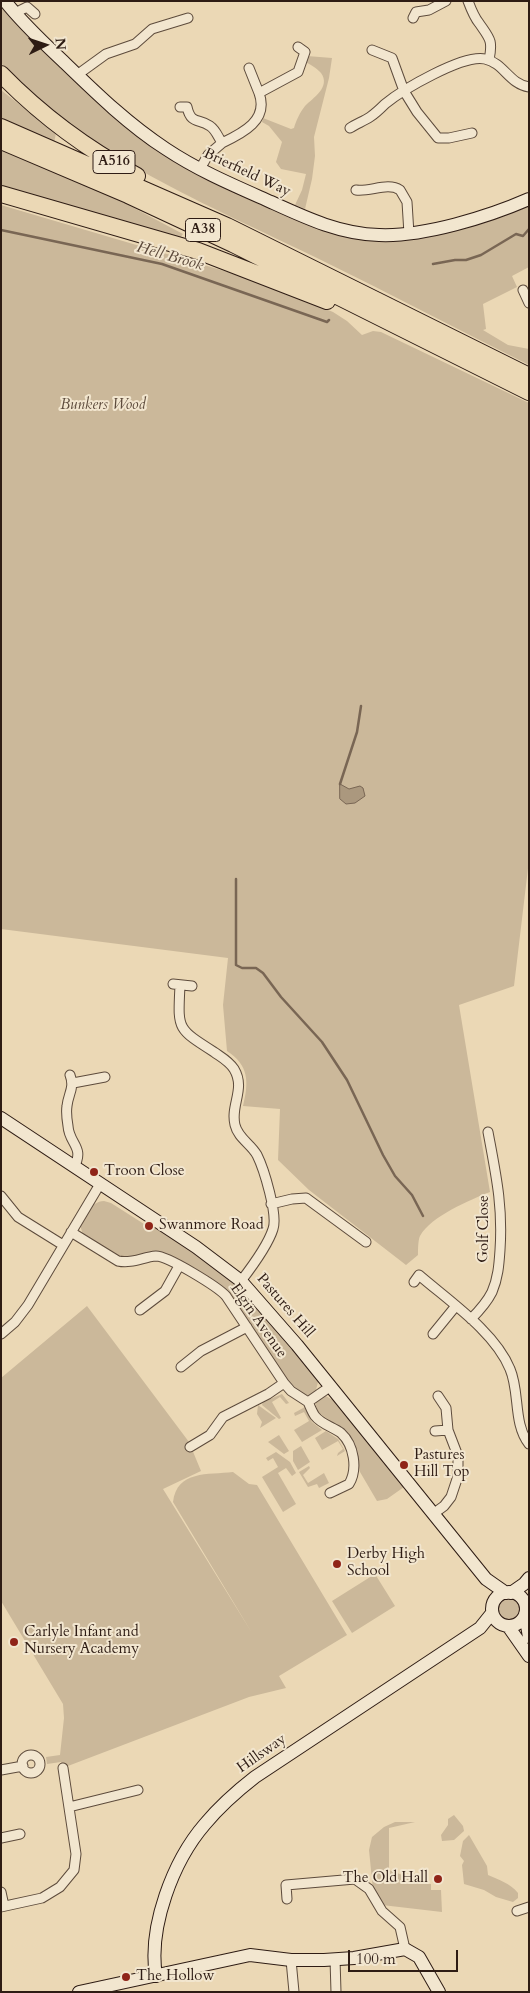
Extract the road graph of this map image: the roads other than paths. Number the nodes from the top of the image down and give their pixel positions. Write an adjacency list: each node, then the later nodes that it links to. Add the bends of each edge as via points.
1 (5, 1): 4 (street, Brierfield Way)
2 (446, 1): 7 (street, via 429,10 416,12)
3 (468, 1): 10 (street, via 478,23 490,37)
4 (15, 13): 5 (street, via 27,7); 13 (street, Brierfield Way)
5 (35, 14)
6 (188, 18): 13 (street, via 152,29 135,44 106,54)
7 (413, 18)
8 (298, 47): 16 (street, via 305,52 298,72)
9 (372, 50): 15 (street, via 392,58)
10 (489, 60): 14 (street, via 518,84); 15 (street, via 464,60)
11 (249, 68): 16 (street)
12 (1, 74): 27 (highway, A516, via 50,119 93,150)
13 (77, 75): 23 (street, Brierfield Way, via 141,132)
14 (529, 87)
15 (404, 91): 19 (street, via 361,127); 20 (street, via 438,138)
16 (259, 93): 22 (street, via 261,104 255,122)
17 (180, 107): 22 (street, via 187,107 192,119 212,127)
18 (1, 126): 27 (highway, A38)
19 (350, 128)
20 (472, 132)
21 (1, 141): 31 (highway, A38, via 233,244)
22 (222, 143): 23 (street, via 208,155)
23 (200, 169): 28 (street, Brierfield Way, via 323,225 365,234)
24 (356, 191): 28 (street, via 392,187 400,190 407,202)
25 (1, 194): 31 (highway, via 198,251)
26 (529, 199): 28 (street, Brierfield Way, via 494,212)
27 (226, 226): 32 (highway, A38)
28 (409, 234)
29 (523, 290): 30 (street)
30 (529, 304)
31 (400, 328): 33 (highway, A38)
32 (529, 376)
33 (529, 392)
34 (192, 986): 41 (street, via 176,985 182,1029 227,1060 234,1069 239,1092 234,1123 257,1156)
35 (105, 1077): 38 (street, via 71,1079 68,1130 79,1152)
36 (1, 1118): 38 (street, Pastures Hill)
37 (488, 1132): 52 (street, Golf Close, via 502,1220 498,1276 491,1294)
38 (74, 1167): 39 (street, Pastures Hill)
39 (100, 1184): 44 (street); 48 (street, Pastures Hill, via 196,1247)
40 (1, 1196): 46 (street, via 18,1217)
41 (272, 1204): 42 (street, via 306,1198); 48 (street, via 273,1231)
42 (339, 1222): 43 (street); 45 (street)
43 (333, 1231)
44 (71, 1232): 46 (street); 47 (street, Elgin Avenue, via 118,1261 126,1263 160,1256)
45 (366, 1242)
46 (63, 1245): 54 (street, via 28,1305)
47 (179, 1266): 51 (street, via 165,1291); 53 (street, Elgin Avenue, via 222,1292)
48 (241, 1281): 58 (street, Pastures Hill)
49 (414, 1282): 50 (street, via 419,1275)
50 (455, 1306): 52 (street); 55 (street)
51 (140, 1310)
52 (470, 1319): 63 (street, via 507,1362 521,1429)
53 (247, 1327): 56 (street, via 201,1351); 57 (street, Elgin Avenue)
54 (1, 1334)
55 (433, 1334)
56 (181, 1367)
57 (284, 1383): 60 (street, Elgin Avenue); 64 (street, via 217,1419 210,1435)
58 (331, 1386): 60 (street); 66 (street, Pastures Hill)
59 (438, 1396): 61 (street, via 446,1408)
60 (308, 1402): 65 (street, via 321,1422 343,1435 353,1458 354,1470 349,1484)
61 (448, 1430): 62 (street); 66 (street, via 458,1456 458,1476 451,1497)
62 (435, 1431)
63 (529, 1444)
64 (190, 1447)
65 (330, 1493)
66 (433, 1514): 68 (street, Pastures Hill)
67 (529, 1578): 70 (street)
68 (486, 1579): 70 (street, Pastures Hill); 71 (street, Pastures Hill)
69 (529, 1588): 72 (street)
70 (509, 1593): 71 (street, via 495,1600); 72 (street, via 520,1597)
71 (492, 1610): 73 (street, via 495,1619); 74 (street, Hillsway)
72 (525, 1610): 73 (street, via 518,1624); 75 (street)
73 (506, 1626): 74 (street, Hillsway); 76 (street)
74 (480, 1628): 92 (street, Hillsway, via 255,1777 223,1804 193,1839 174,1876 160,1915 154,1946)
75 (529, 1637)
76 (529, 1656)
77 (22, 1766): 79 (street)
78 (63, 1768): 81 (street)
79 (1, 1770)
80 (138, 1790): 81 (street)
81 (69, 1807): 86 (street, via 76,1854 71,1875 60,1887 42,1898)
82 (20, 1834): 83 (street)
83 (1, 1838)
84 (1, 1892): 86 (street)
85 (287, 1899): 89 (street, via 286,1884 355,1879 369,1889 382,1910 400,1927)
86 (3, 1906)
87 (529, 1907): 88 (street)
88 (516, 1911)
89 (405, 1949): 90 (street); 96 (street, via 419,1957)
90 (335, 1959): 91 (street); 95 (street)
91 (291, 1960): 92 (street, via 250,1955); 94 (street)
92 (156, 1976): 93 (street)
93 (79, 1992)
94 (294, 1992)
95 (336, 1992)
96 (439, 1992)

